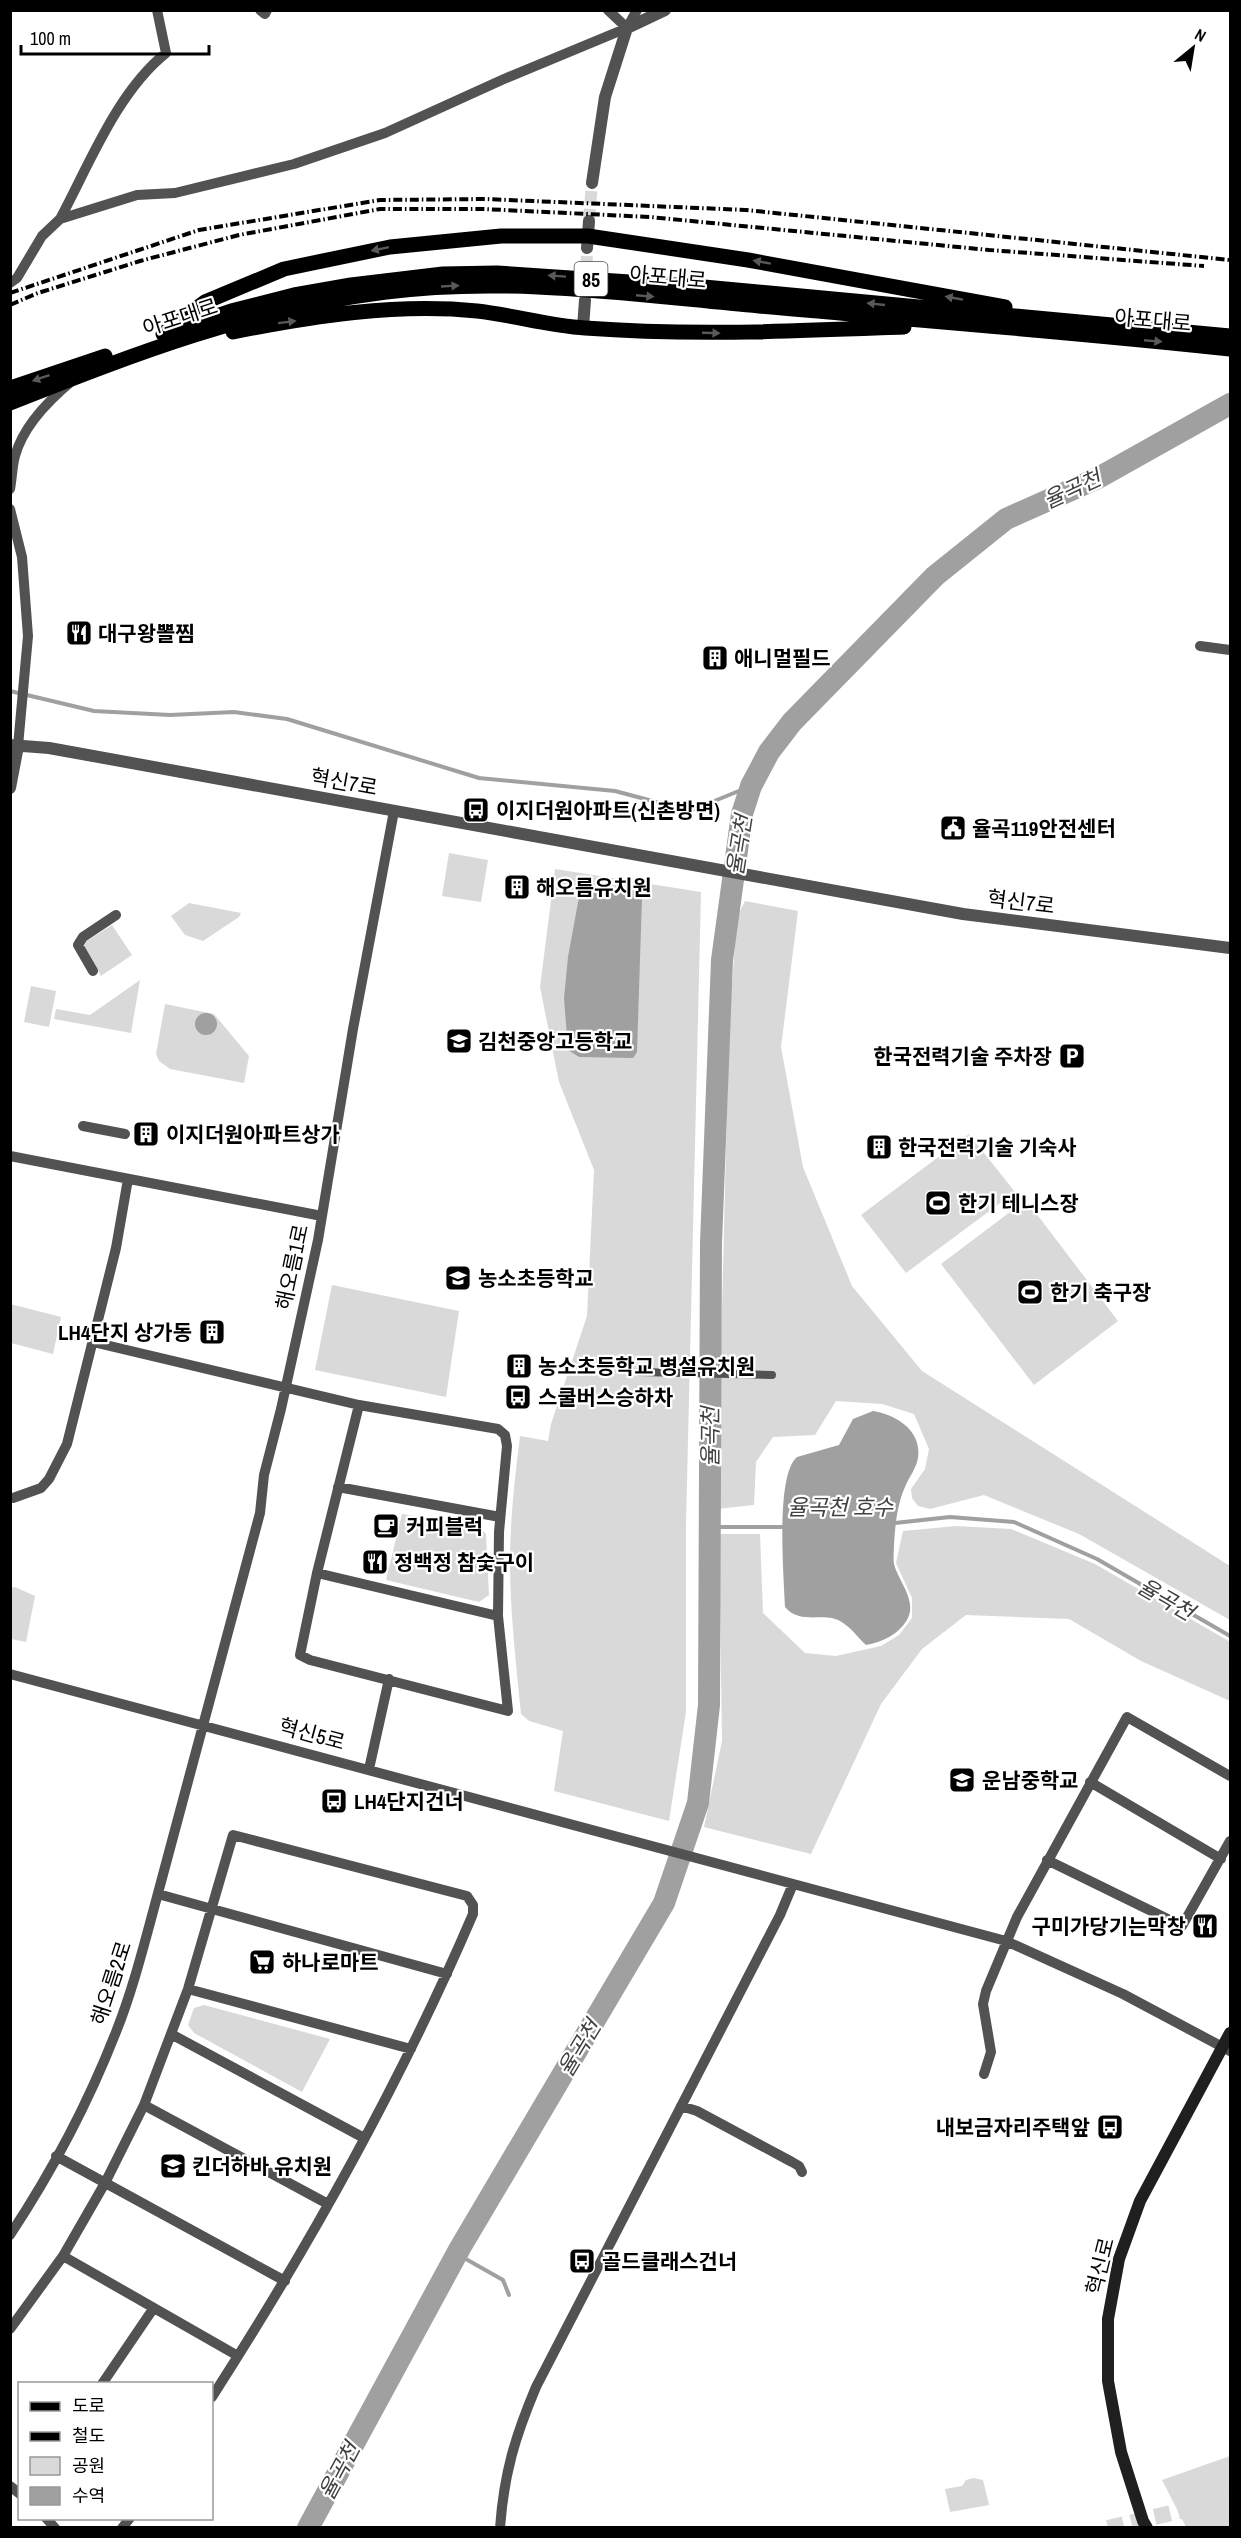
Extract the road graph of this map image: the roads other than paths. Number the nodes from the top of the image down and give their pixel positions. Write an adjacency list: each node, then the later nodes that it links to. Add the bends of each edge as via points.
1 (157, 10): 9 (street, via 166,53 147,68 124,98)
2 (260, 10): 3 (street, via 265,14)
3 (267, 10)
4 (608, 10): 7 (street)
5 (638, 10): 7 (street)
6 (665, 10): 7 (street)
7 (627, 28): 8 (street, via 605,97); 9 (street, via 385,133 294,164 175,194 137,195)
8 (592, 183)
9 (60, 219): 10 (street, via 42,236)
10 (10, 283)
11 (585, 300): 13 (street)
12 (1094, 323): 16 (main road, 아포대로 / 85); 17 (main road, 아포대로 / 85, one-way to 17, via 705,287 497,273 396,279 294,295 231,310); 17 (main road, one-way to 17, via 588,235 501,236 390,247 284,269 205,302)
13 (583, 328): 14 (main road, one-way to 14, via 722,333); 17 (main road, one-way to 13, via 193,340 276,324 402,308 477,311)
14 (1016, 328): 16 (main road, 아포대로 / 85, one-way to 16); 17 (main road, 아포대로 / 85, one-way to 14, via 296,306 387,292 474,285 575,290)
15 (1230, 336): 16 (main road, 아포대로 / 85)
16 (1184, 337): 18 (main road, 아포대로 / 85)
17 (165, 338): 19 (main road, 아포대로 / 85); 20 (main road, 아포대로 / 85, one-way to 20)
18 (1230, 348)
19 (78, 377): 21 (main road, 아포대로 / 85); 22 (street, via 47,405 25,435 15,456)
20 (10, 388)
21 (10, 403)
22 (10, 489)
23 (10, 509): 26 (street, via 22,557 28,636)
24 (1200, 646): 25 (street)
25 (1230, 650)
26 (14, 745): 27 (street); 28 (street, 혁신7로, via 49,748)
27 (10, 788)
28 (394, 811): 30 (street, 혁신7로, via 963,914); 36 (street, 해오름1로)
29 (116, 915): 31 (street, via 83,937 78,945)
30 (1230, 948)
31 (93, 970)
32 (82, 1126): 33 (street)
33 (125, 1134)
34 (10, 1156): 35 (street)
35 (128, 1179): 36 (street); 37 (street)
36 (322, 1216): 40 (street, 해오름1로)
37 (93, 1342): 40 (street); 43 (street, via 67,1444 56,1468 41,1488)
38 (639, 1372): 39 (street)
39 (772, 1375)
40 (285, 1388): 41 (street); 49 (street, 해오름1로, via 264,1475 260,1513)
41 (359, 1405): 42 (street); 44 (street, via 498,1429 505,1435 507,1446)
42 (338, 1487): 44 (street); 45 (street)
43 (13, 1498)
44 (500, 1517): 46 (street)
45 (317, 1573): 46 (street); 48 (street, via 300,1654)
46 (498, 1616): 48 (street, via 508,1711)
47 (10, 1674): 49 (street, 혁신5로)
48 (389, 1679): 50 (street)
49 (202, 1725): 50 (street, 혁신5로); 57 (street, 해오름2로)
50 (369, 1769): 56 (street, 혁신5로)
51 (1230, 1776): 52 (street, via 1127,1717)
52 (1090, 1782): 54 (street); 55 (street)
53 (1230, 1841): 54 (street)
54 (1221, 1859): 55 (street, via 1182,1926)
55 (1047, 1860): 59 (street)
56 (793, 1884): 59 (street, 혁신5로); 68 (street)
57 (158, 1894): 58 (street); 70 (street, 해오름2로, via 116,2031)
58 (211, 1909): 60 (street); 60 (street, via 233,1835 467,1896 473,1914); 61 (street)
59 (1006, 1941): 65 (street, 혁신5로, via 1123,1994); 66 (street, via 983,2004 991,2052)
60 (447, 1974): 64 (street)
61 (188, 1989): 63 (street); 64 (street)
62 (1230, 2033): 65 (main road, 혁신로)
63 (171, 2034): 67 (street); 69 (street)
64 (411, 2049): 69 (street)
65 (1227, 2049): 83 (main road, 혁신로, via 1140,2201 1119,2259 1108,2319 1108,2380 1121,2452)
66 (984, 2074)
67 (144, 2105): 72 (street); 73 (street)
68 (681, 2106): 71 (street, via 792,2162); 82 (street, via 536,2387 510,2455)
69 (364, 2138): 73 (street)
70 (56, 2156): 72 (street); 74 (street, 해오름2로)
71 (801, 2172)
72 (105, 2183): 75 (street); 76 (street)
73 (328, 2204): 76 (street)
74 (10, 2235)
75 (63, 2256): 77 (street); 78 (street)
76 (285, 2281): 79 (street)
77 (153, 2309): 79 (street); 80 (street)
78 (10, 2329)
79 (238, 2356): 81 (street)
80 (103, 2382)
81 (213, 2395)
82 (500, 2528)
83 (1147, 2528)

